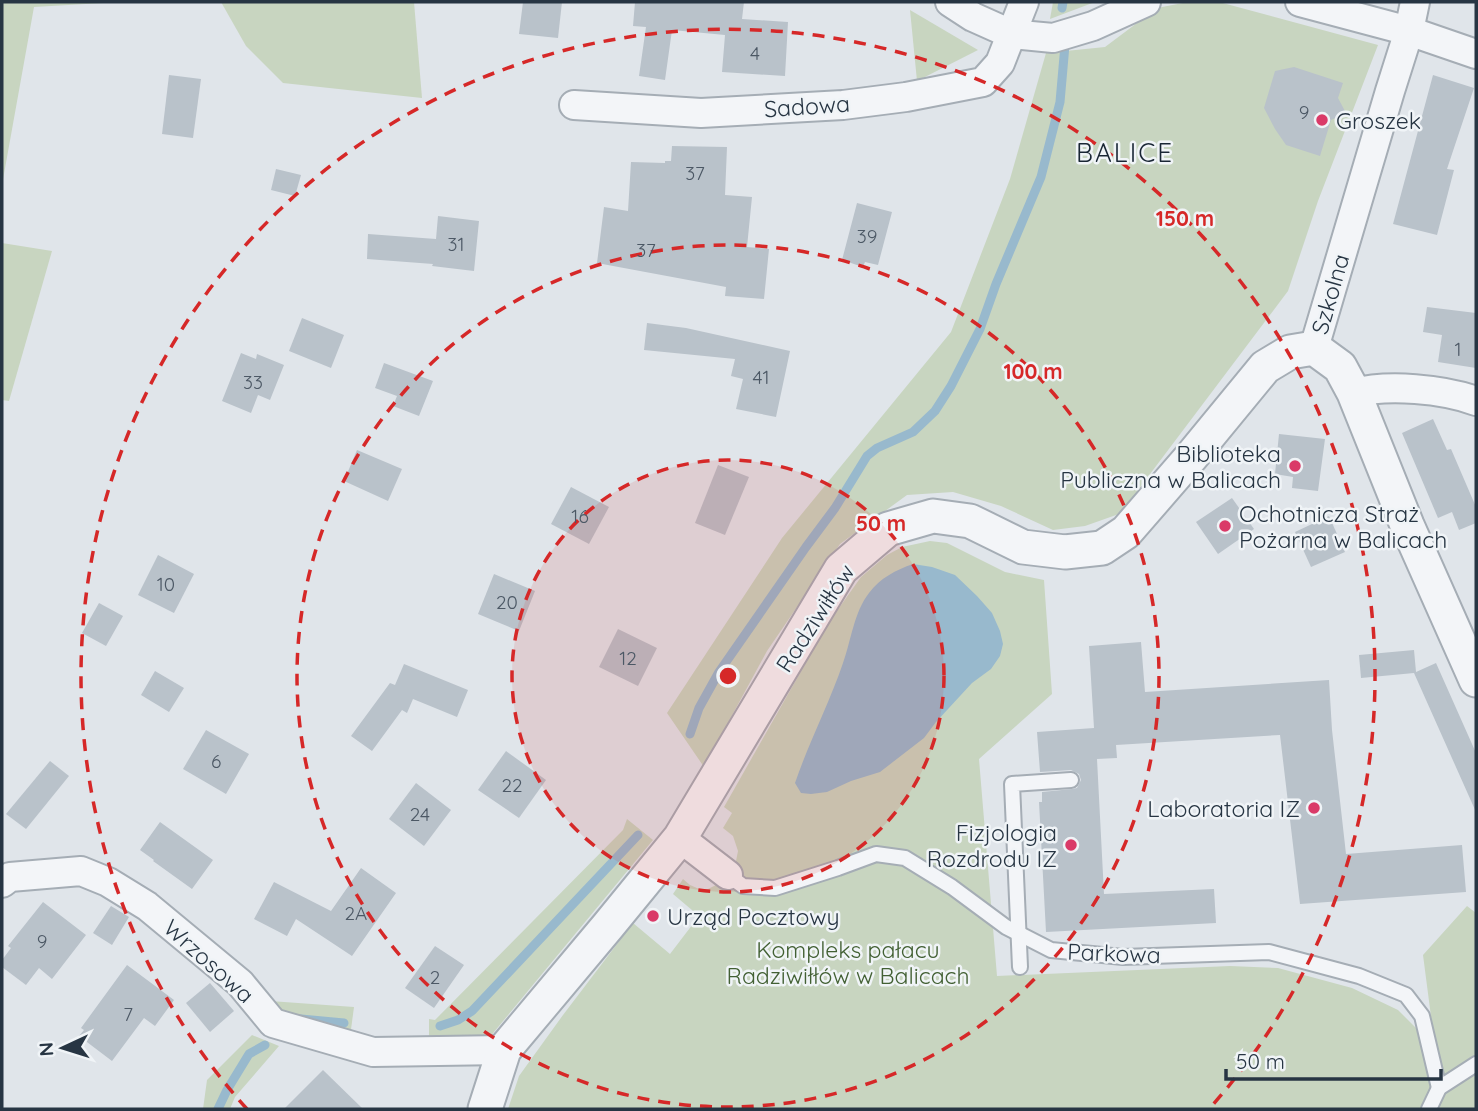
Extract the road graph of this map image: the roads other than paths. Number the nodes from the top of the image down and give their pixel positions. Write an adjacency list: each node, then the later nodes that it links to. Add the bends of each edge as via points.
1 (950, 2): 7 (street)
2 (1024, 2): 7 (street, Sadowa)
3 (1146, 2): 7 (street, via 1053,38)
4 (1300, 2): 6 (street)
5 (1415, 2): 6 (street, Szkolna)
6 (1409, 31): 8 (street); 10 (street, Szkolna)
7 (1011, 34): 9 (street, Sadowa, via 1000,63 983,82 906,97 701,113)
8 (1476, 54)
9 (574, 105)
10 (1314, 348): 11 (street, Szkolna, via 1340,367); 15 (street, Radziwiłłów, via 1290,352 1265,367 1126,532 1102,548 1065,552 1023,547 970,522 933,516 888,529 841,569)
11 (1354, 393): 12 (street, via 1420,389); 13 (street, Szkolna)
12 (1476, 401)
13 (1476, 680)
14 (1071, 780): 18 (lane, via 1012,784)
15 (680, 838): 16 (street, Parkowa); 20 (street, Radziwiłłów)
16 (727, 875): 18 (lane, Parkowa, via 743,886 775,888 876,854 905,858)
17 (2, 883): 20 (street, Wrzosowa, via 10,877 81,871 108,882 147,906 240,984 273,1023 373,1052)
18 (1018, 933): 19 (lane); 22 (lane, Parkowa, via 1051,950 1123,957 1269,952 1359,976 1406,995 1422,1016)
19 (1020, 967)
20 (504, 1050): 23 (street, Radziwiłłów)
21 (1476, 1064): 22 (lane)
22 (1439, 1088): 24 (lane)
23 (485, 1109)
24 (1429, 1109)

